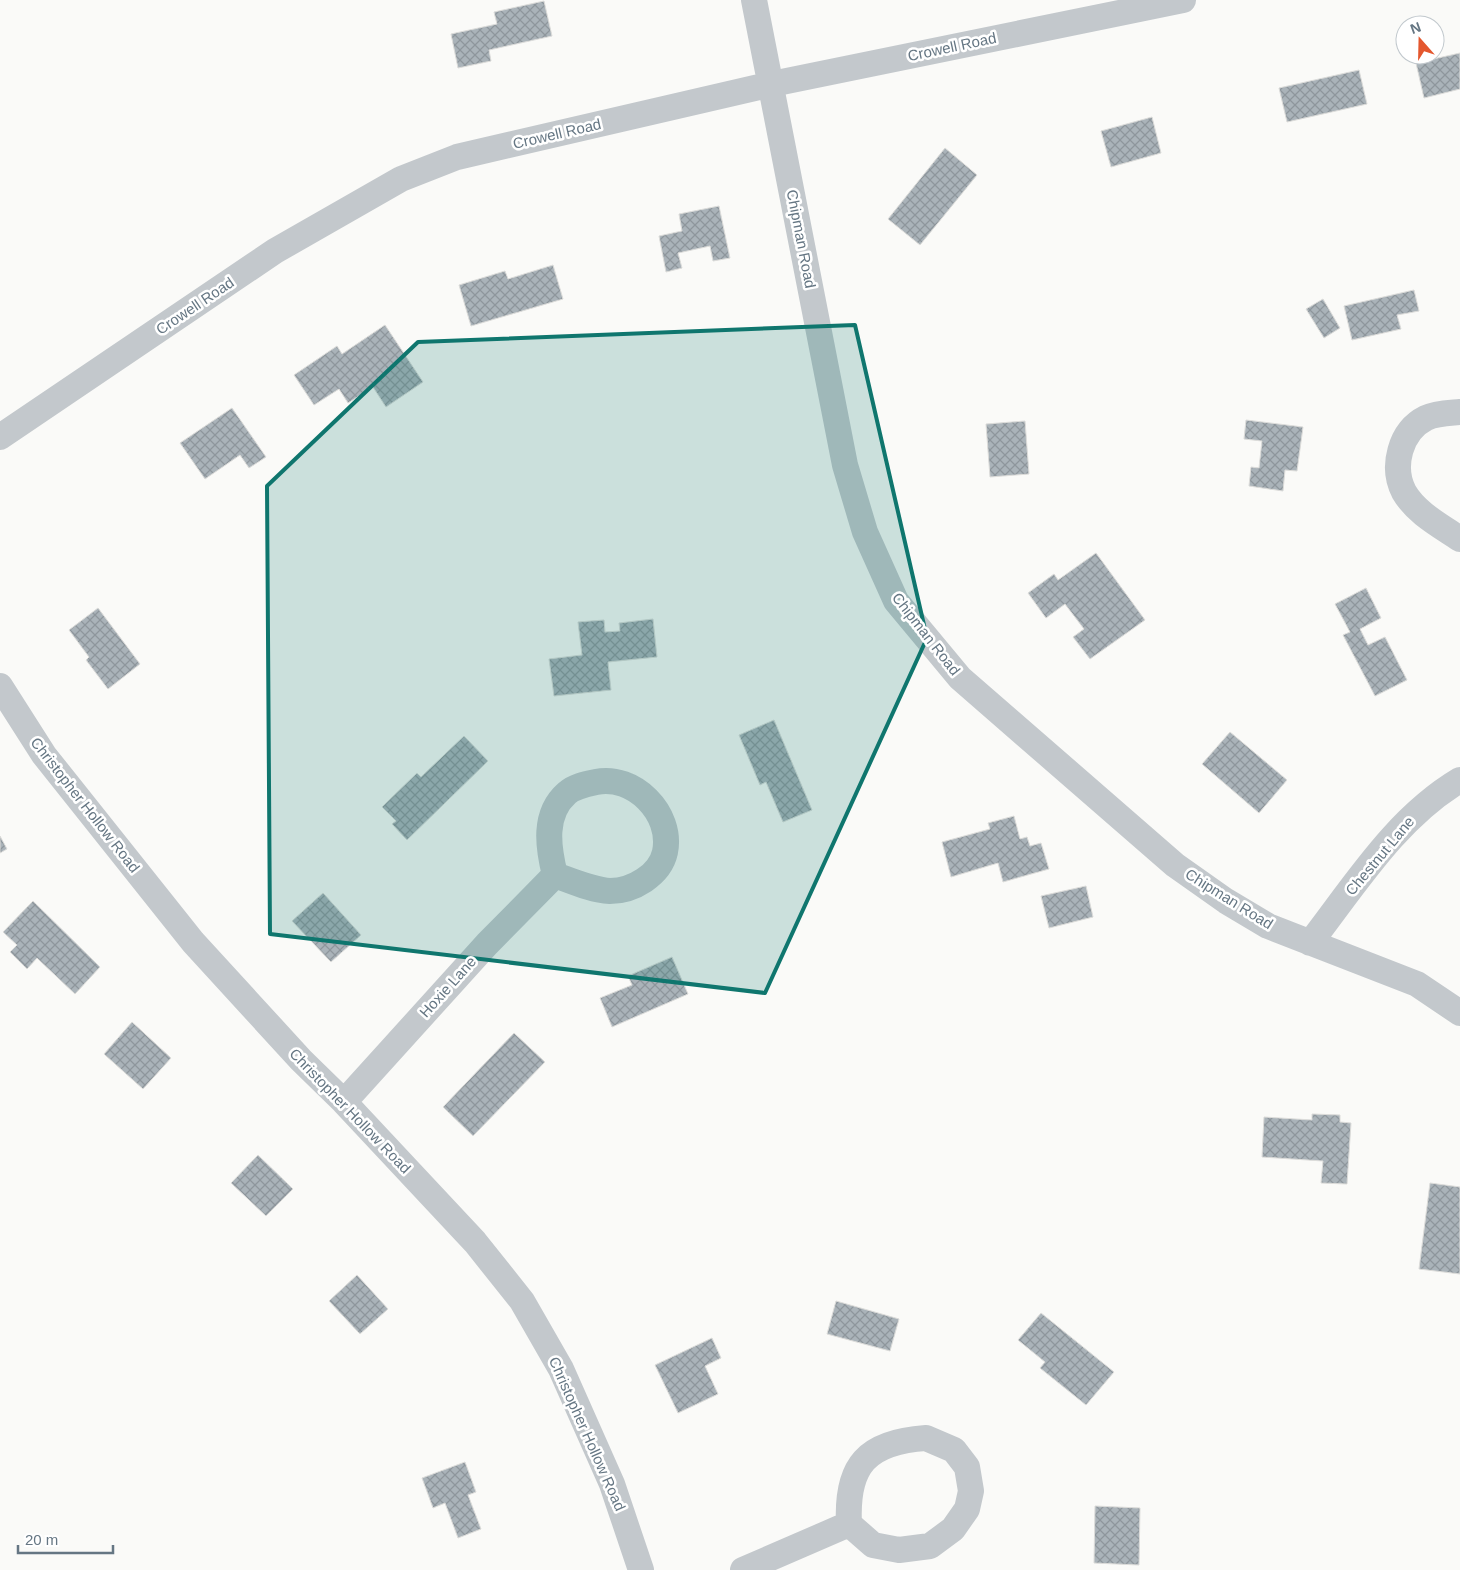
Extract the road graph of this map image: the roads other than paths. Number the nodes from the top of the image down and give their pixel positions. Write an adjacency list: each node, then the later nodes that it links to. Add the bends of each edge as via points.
1 (754, 0): 3 (street, Chipman Road)
2 (1183, 0): 3 (street, Crowell Road)
3 (772, 84): 5 (street, Crowell Road, via 457,157 400,179 275,251); 10 (street, Chipman Road, via 845,465 865,532 896,600 960,678 1175,865 1268,926)
4 (1460, 412): 6 (street, via 1426,418 1410,432 1399,451 1398,475 1405,493 1426,516)
5 (0, 437)
6 (1460, 538)
7 (0, 686): 12 (street, Christopher Hollow Road, via 44,755 193,942)
8 (1460, 780): 10 (street, Chestnut Lane, via 1404,822)
9 (555, 875): 9 (street, via 549,850 549,826 567,793 580,785 603,780 622,782 641,792 656,809 664,832 665,852 651,876 633,887 610,891); 12 (street, Hoxie Lane, via 487,944)
10 (1310, 943): 11 (street, Chipman Road, via 1417,984)
11 (1460, 1013)
12 (344, 1102): 14 (street, Christopher Hollow Road, via 475,1242 522,1301 561,1369 612,1484)
13 (849, 1524): 13 (street, via 848,1501 854,1474 874,1450 901,1440 926,1438 954,1450 968,1467 971,1491 967,1509 953,1529 930,1546 898,1550 873,1544); 15 (street)
14 (641, 1570)
15 (743, 1570)

